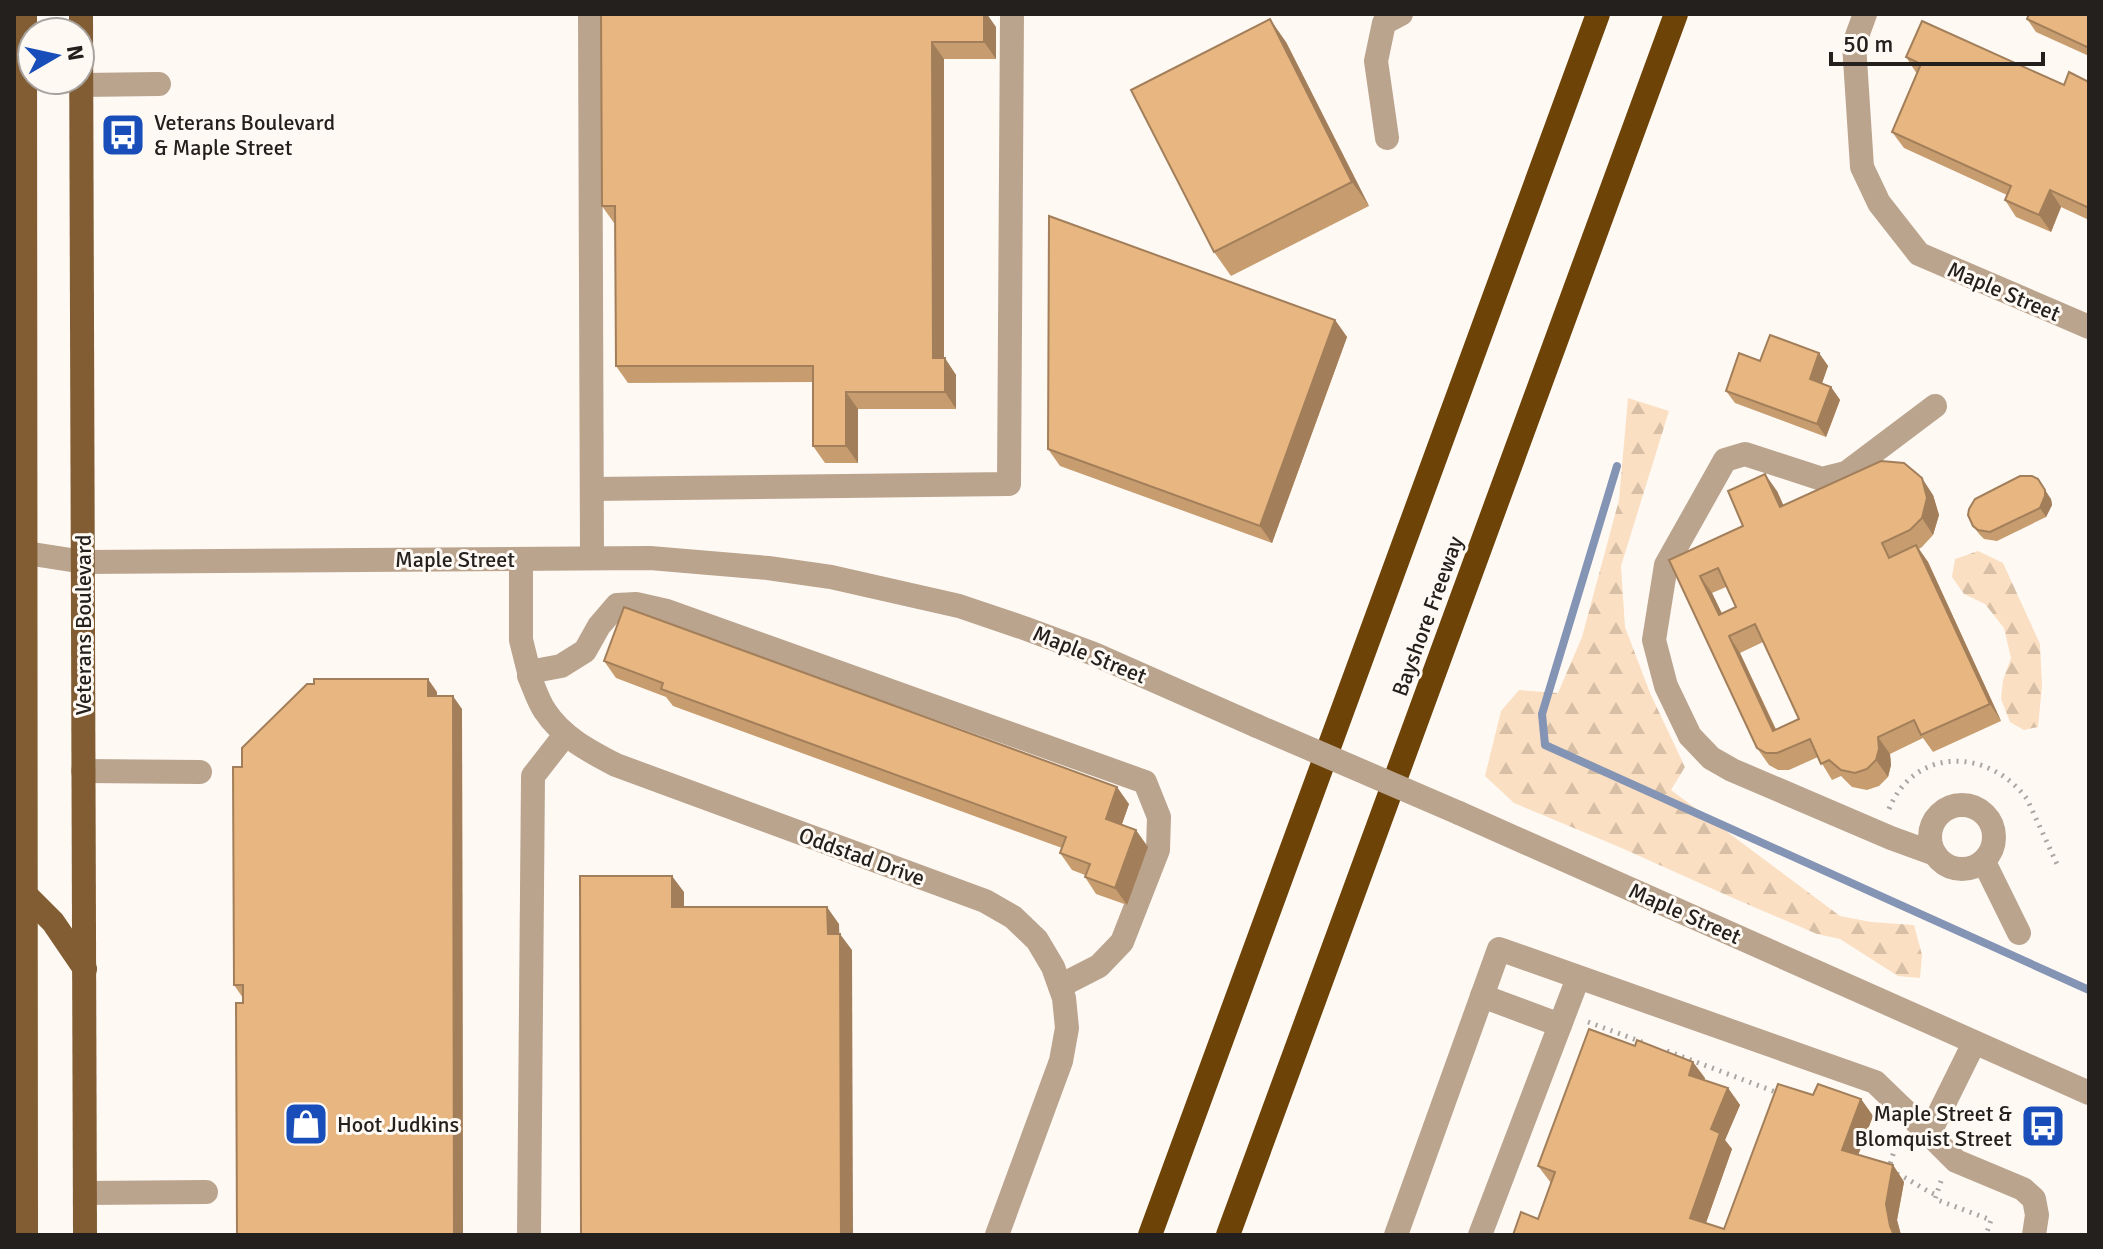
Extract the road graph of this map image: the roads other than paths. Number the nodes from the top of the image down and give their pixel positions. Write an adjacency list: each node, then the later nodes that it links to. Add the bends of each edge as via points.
1 (25, 14): 15 (main road)
2 (590, 14): 14 (street)
3 (1012, 14): 14 (street, via 1009,484)
4 (1598, 14): 42 (highway)
5 (1676, 14): 43 (highway, Bayshore Freeway)
6 (1865, 14): 12 (street, Maple Street, via 1854,44 1862,167 1879,203 1919,254)
7 (1383, 17): 11 (street, via 1376,61)
8 (159, 84): 9 (street)
9 (96, 85)
10 (81, 96): 18 (main road, Veterans Boulevard)
11 (1387, 138)
12 (2089, 327)
13 (1935, 406): 24 (street, via 1846,473 1822,479 1745,454 1725,460 1666,565 1654,640 1666,686 1690,736 1711,758)
14 (592, 489): 16 (street)
15 (20, 550): 18 (street, Maple Street); 20 (main road)
16 (592, 558): 17 (street, Maple Street); 33 (street, Maple Street, bridge, via 780,570 959,606 1094,654)
17 (521, 559): 18 (street, Maple Street); 19 (street, Oddstad Drive, via 521,640)
18 (84, 562): 22 (main road, Veterans Boulevard)
19 (529, 672): 21 (street, Oddstad Drive, via 545,711); 30 (street, via 561,666 585,651 617,605 636,604 1145,782 1159,817 1158,850 1122,942 1099,966)
20 (20, 714): 26 (main road)
21 (565, 735): 30 (street, Oddstad Drive, via 616,765 985,901 1037,940); 40 (street, via 533,776)
22 (83, 771): 23 (street); 28 (main road, Veterans Boulevard)
23 (200, 772)
24 (1935, 854): 25 (street, via 1949,868 1961,870); 25 (street, via 1929,836 1932,824 1939,813 1963,804 1986,815 1992,826 1995,838)
25 (1984, 862): 27 (street)
26 (20, 894): 28 (main road, via 53,922); 38 (main road)
27 (2019, 933)
28 (85, 969): 37 (main road, Veterans Boulevard)
29 (1578, 978): 31 (street, via 1499,949); 32 (street); 35 (street, via 1875,1082)
30 (1060, 986): 41 (street, Oddstad Drive, via 1067,1028 1061,1061)
31 (1482, 996): 32 (street); 44 (street)
32 (1562, 1019): 45 (street)
33 (1974, 1043): 34 (street, Maple Street); 35 (street)
34 (2089, 1093)
35 (1929, 1134): 46 (street, via 1956,1161 2023,1189 2034,1199)
36 (206, 1192): 37 (street)
37 (85, 1193): 39 (main road, Veterans Boulevard)
38 (26, 1235)
39 (85, 1235)
40 (529, 1235)
41 (997, 1235)
42 (1150, 1235)
43 (1228, 1235)
44 (1396, 1235)
45 (1480, 1235)
46 (2034, 1235)

